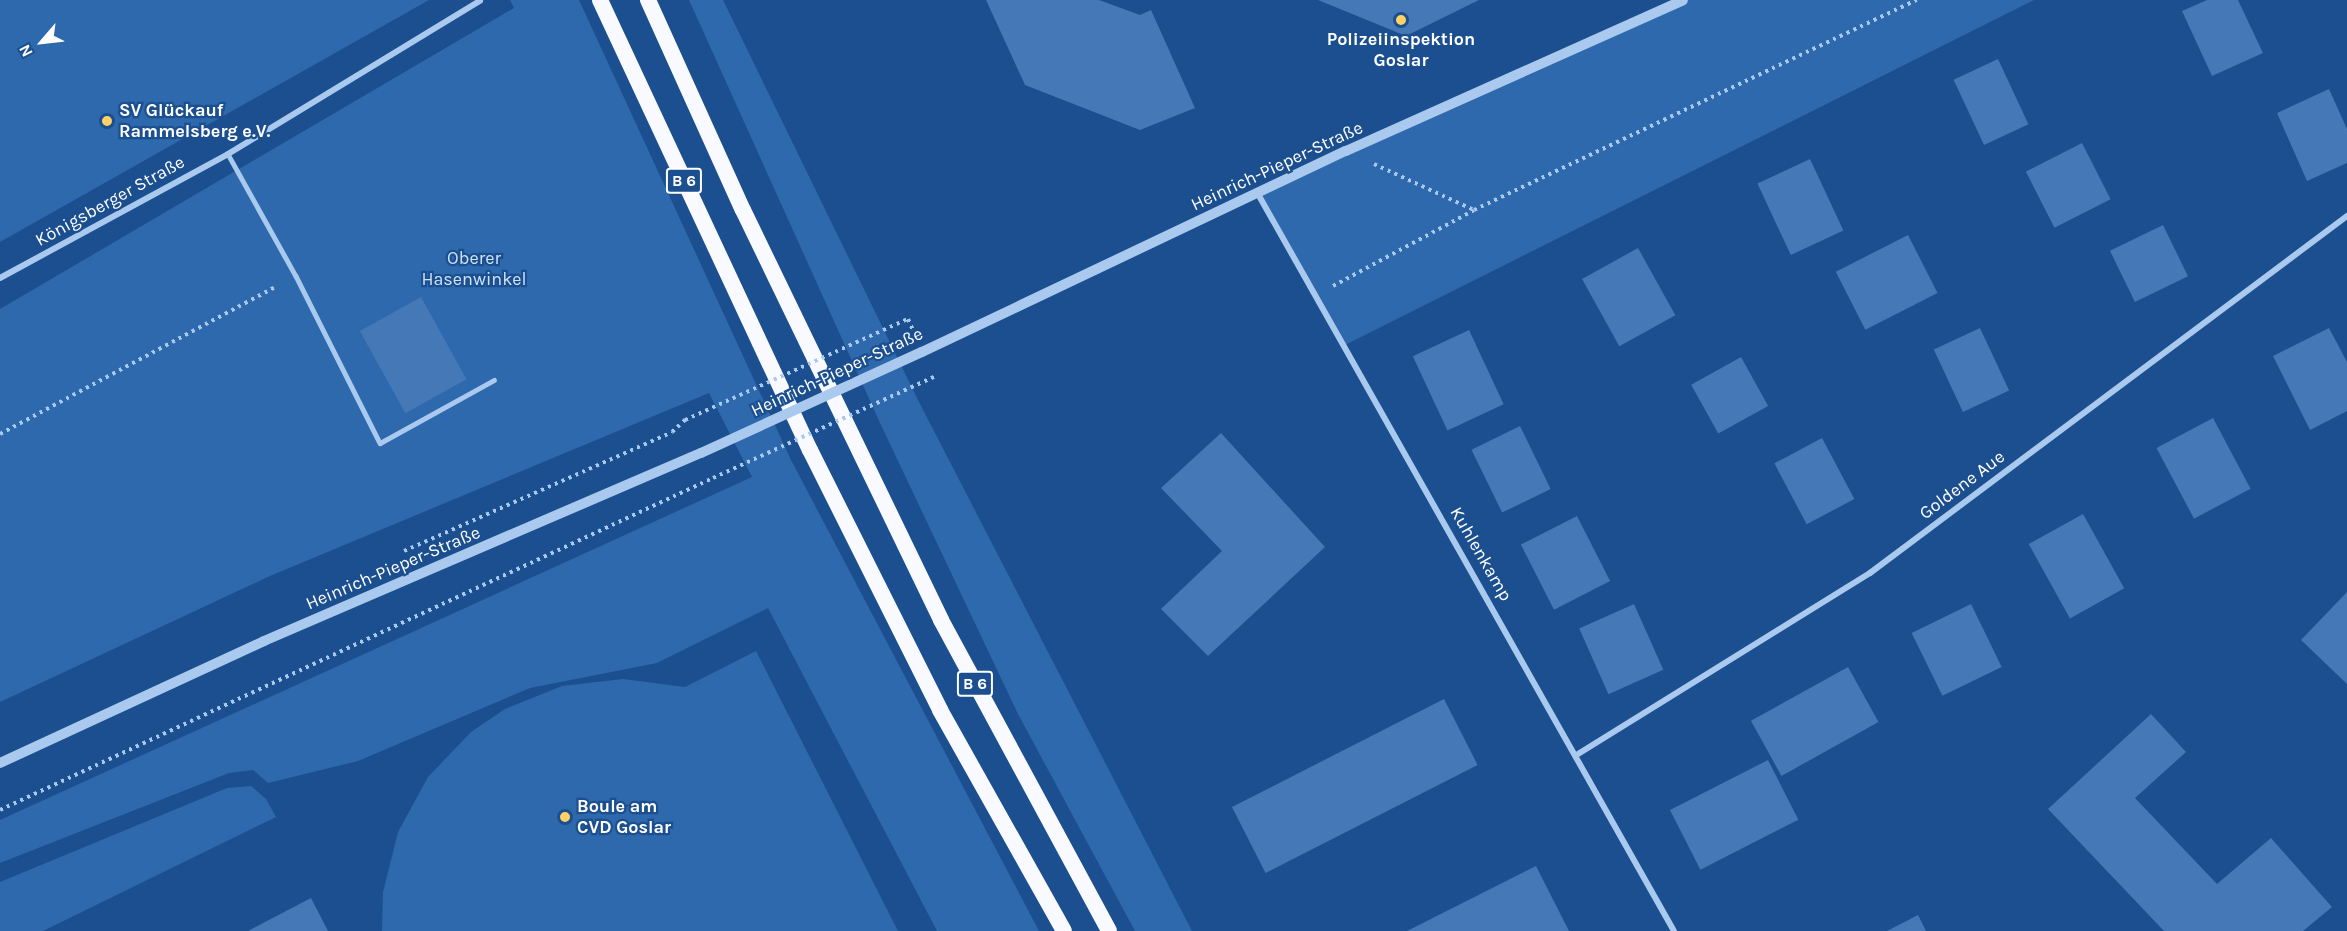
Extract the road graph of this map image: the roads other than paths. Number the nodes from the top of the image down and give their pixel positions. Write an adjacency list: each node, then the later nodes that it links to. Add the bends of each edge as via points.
1 (600, 0): 12 (highway, B 6, via 820,471 940,710)
2 (648, 0): 13 (highway, B 6, via 742,210 941,620)
3 (1683, 0): 6 (street, Heinrich-Pieper-Straße)
4 (480, 1): 5 (street, Königsberger Straße)
5 (228, 154): 8 (street, Königsberger Straße); 9 (lane, via 296,276 380,442)
6 (1258, 194): 10 (street, Kuhlenkamp); 11 (street, Heinrich-Pieper-Straße, bridge, via 701,453 264,641)
7 (2347, 216): 10 (street, Goldene Aue, via 1870,573)
8 (0, 278)
9 (494, 380)
10 (1578, 753): 14 (street, Kuhlenkamp)
11 (0, 763)
12 (1064, 931)
13 (1109, 931)
14 (1674, 931)

